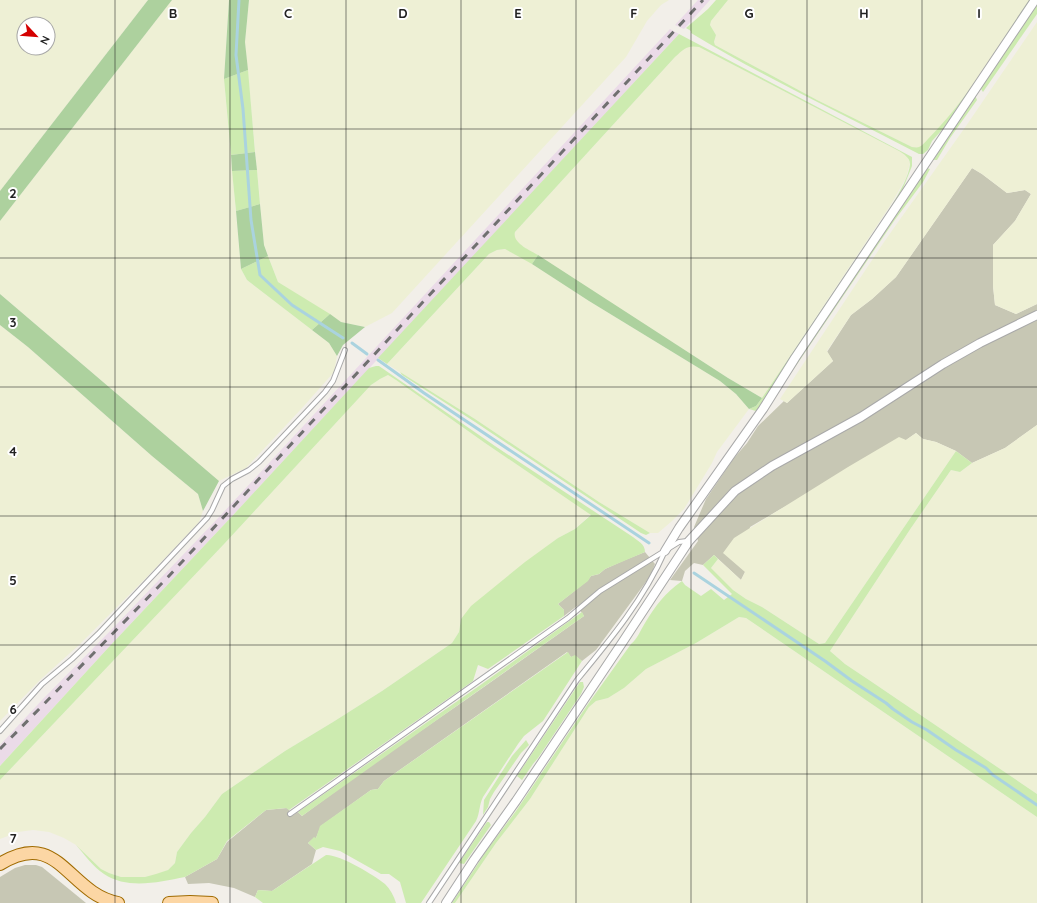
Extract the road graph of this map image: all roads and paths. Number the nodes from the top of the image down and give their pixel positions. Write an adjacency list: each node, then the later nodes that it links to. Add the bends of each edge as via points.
1 (1035, 0): 5 (street, via 799,351 763,409)
2 (1037, 315): 4 (street, via 943,364 861,416 772,466 736,491)
3 (345, 350): 6 (lane, via 333,381 325,392 259,462 223,486 204,522 98,634 42,684)
4 (689, 541): 5 (lane, via 679,542); 13 (street)
5 (665, 551): 7 (lane, via 600,591 568,618); 12 (lane, via 648,585 604,648 577,680)
6 (0, 731)
7 (290, 814)
8 (0, 864): 9 (main road, via 18,855 43,854 58,862 88,890)
9 (118, 903)
10 (169, 903): 11 (main road)
11 (212, 903)
12 (429, 903)
13 (446, 903)

